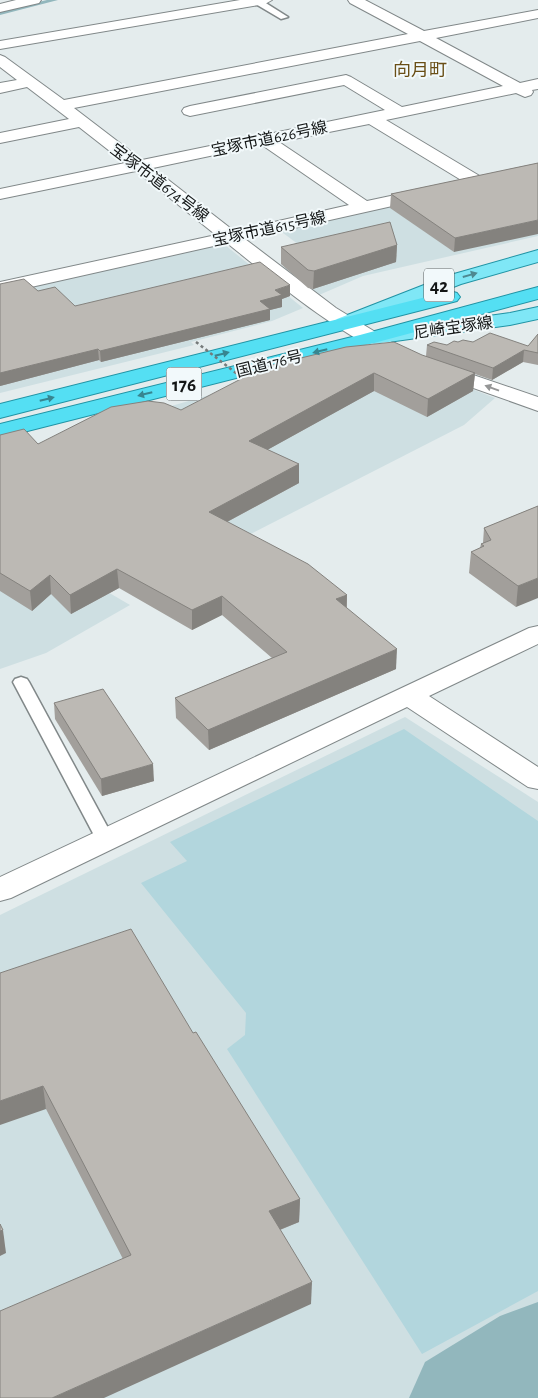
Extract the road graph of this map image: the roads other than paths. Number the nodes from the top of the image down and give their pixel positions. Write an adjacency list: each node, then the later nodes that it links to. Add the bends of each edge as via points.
1 (34, 0): 5 (street)
2 (261, 1): 7 (lane); 11 (street)
3 (383, 2): 4 (street)
4 (360, 3): 10 (street)
5 (0, 8)
6 (538, 14): 8 (street)
7 (284, 17)
8 (515, 18): 9 (street); 10 (street)
9 (538, 29)
10 (422, 36): 16 (street); 17 (street)
11 (0, 45)
12 (0, 60): 13 (street, 宝塚市道674号線)
13 (30, 82): 15 (street); 19 (street, 宝塚市道674号線)
14 (538, 84): 17 (street, 宝塚市道626号線)
15 (0, 88)
16 (157, 88): 19 (street); 20 (street)
17 (518, 88): 18 (street); 21 (street, 宝塚市道626号線)
18 (538, 98)
19 (62, 105): 23 (street, 宝塚市道674号線)
20 (190, 111): 21 (street, via 346,80); 24 (street)
21 (399, 112): 22 (street, 宝塚市道626号線)
22 (372, 118): 27 (street, 宝塚市道626号線); 31 (street, 宝塚市道615号線, via 486,180)
23 (82, 122): 26 (street); 29 (street, 宝塚市道674号線)
24 (205, 122)
25 (221, 134): 28 (street)
26 (0, 138)
27 (264, 139): 28 (street, 宝塚市道626号線); 31 (street)
28 (236, 145): 29 (street, 宝塚市道626号線)
29 (137, 165): 30 (street, 宝塚市道626号線); 32 (street, 宝塚市道674号線)
30 (0, 194)
31 (365, 208): 32 (street, 宝塚市道615号線)
32 (230, 236): 35 (street, 宝塚市道615号線); 38 (street, 宝塚市道674号線)
33 (538, 256): 38 (main road, 尼崎宝塚線 / 42, one-way to 33, via 454,280)
34 (538, 274): 38 (highway, 国道176号 / 176)
35 (0, 288)
36 (538, 293): 39 (highway, 国道176号 / 176)
37 (538, 313): 39 (main road, 尼崎宝塚線 / 42)
38 (343, 323): 39 (street, 宝塚市道674号線); 41 (highway, 国道176号 / 176, one-way to 38)
39 (368, 339): 40 (street, 宝塚市道674号線, one-way to 39, via 417,361); 42 (highway, 国道176号 / 176, one-way to 42)
40 (538, 404)
41 (0, 411)
42 (0, 432)
43 (538, 634): 45 (street)
44 (21, 682): 47 (lane)
45 (408, 695): 46 (street); 47 (street)
46 (538, 780)
47 (105, 839): 48 (street)
48 (0, 890)

